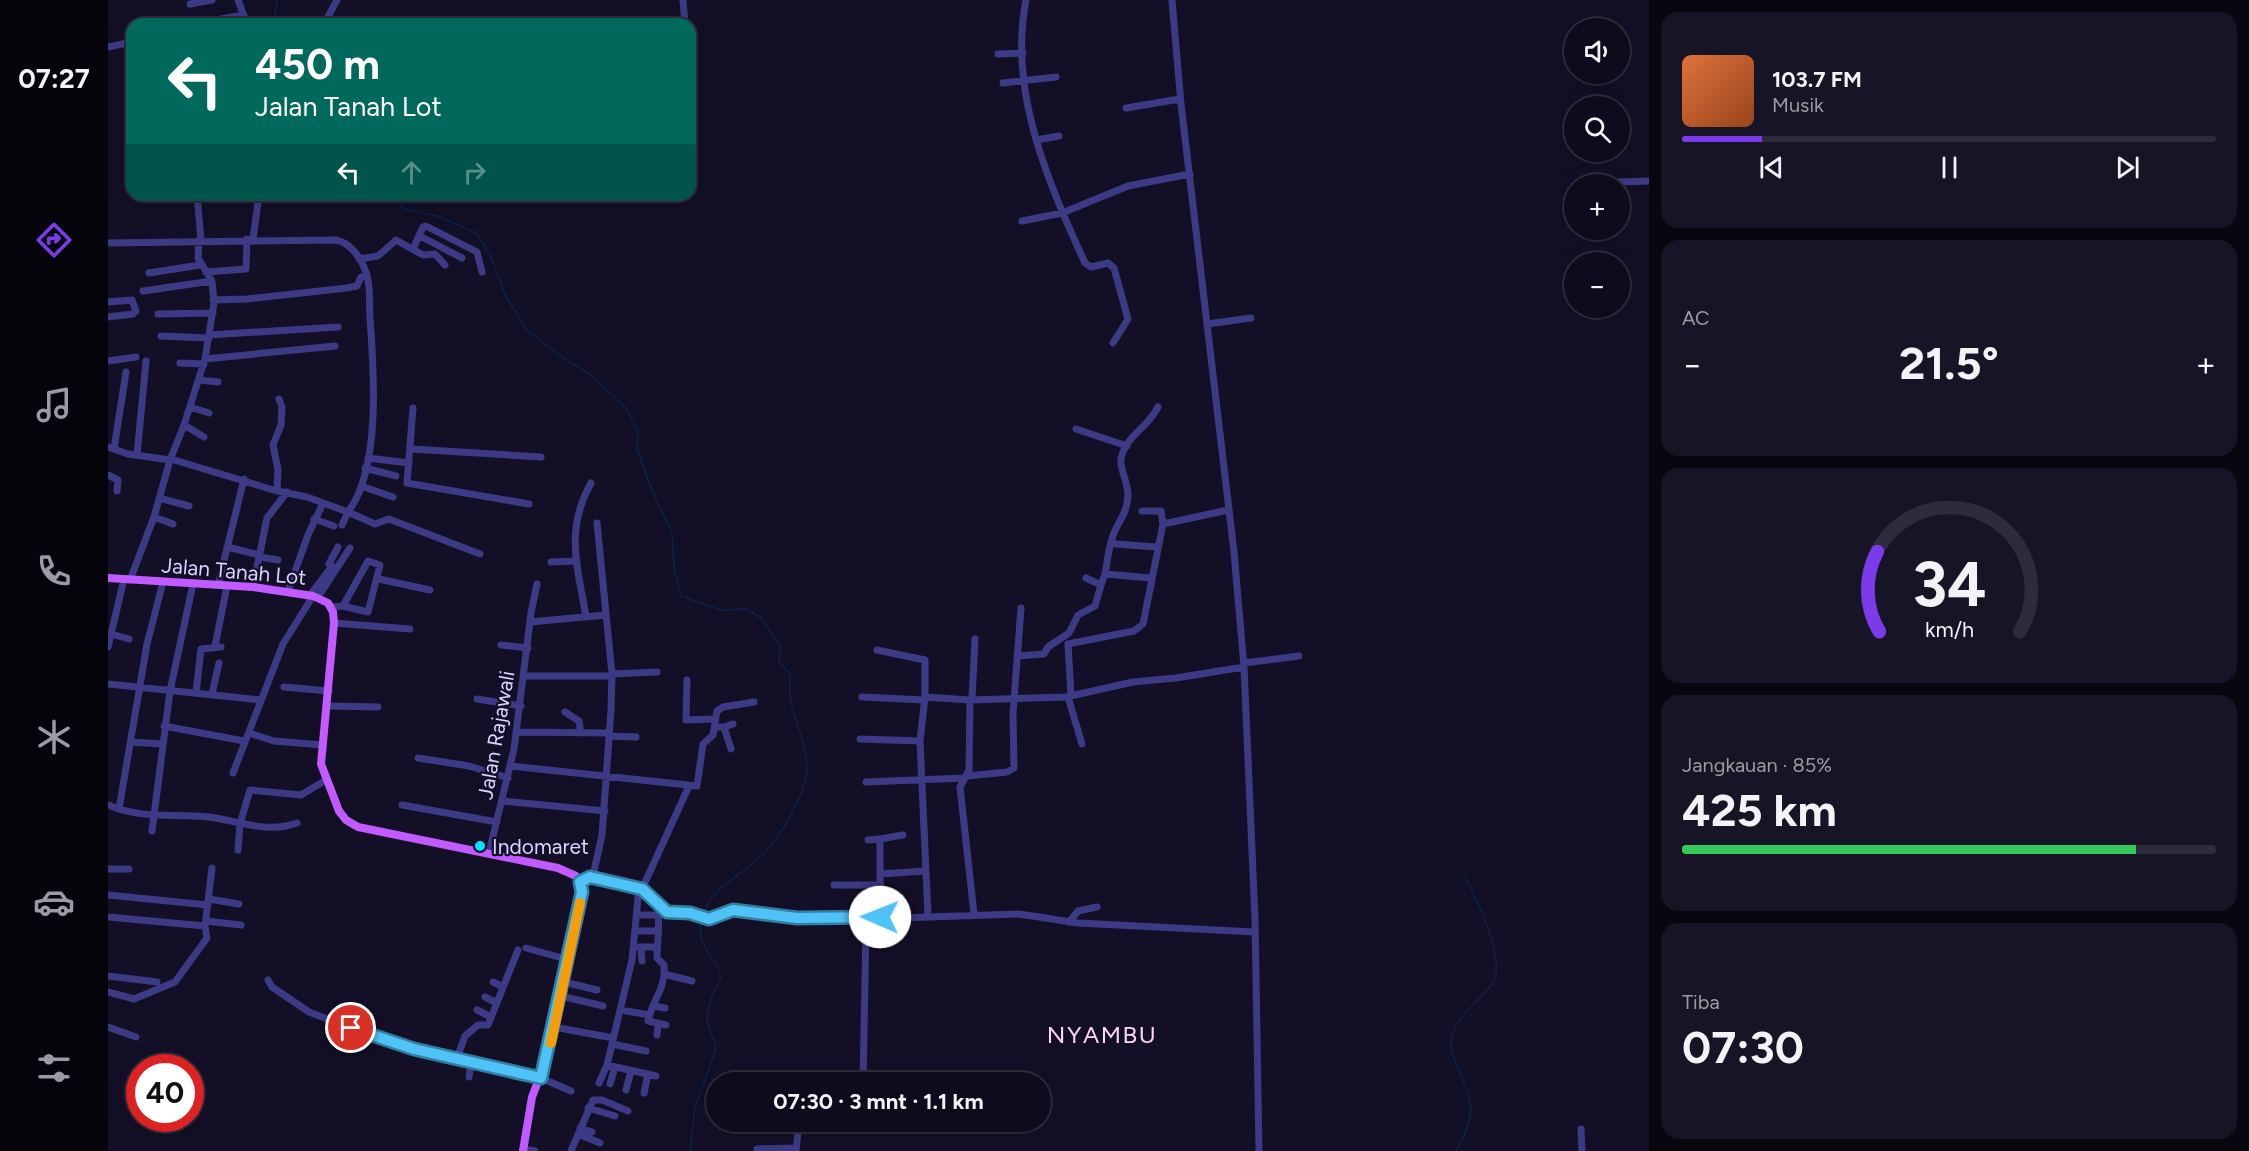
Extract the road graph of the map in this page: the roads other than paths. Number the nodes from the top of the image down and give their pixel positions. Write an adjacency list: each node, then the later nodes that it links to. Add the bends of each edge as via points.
1 (212, 0): 7 (street)
2 (238, 0): 8 (street)
3 (337, 0): 11 (street)
4 (683, 0): 12 (street)
5 (1026, 0): 15 (street)
6 (1172, 0): 20 (street)
7 (190, 4)
8 (244, 15): 9 (street); 10 (street)
9 (227, 18)
10 (245, 18)
11 (327, 18)
12 (684, 18)
13 (126, 44): 14 (street)
14 (108, 48)
15 (1023, 53): 16 (street); 18 (street)
16 (998, 54)
17 (1056, 77): 18 (street)
18 (1026, 81): 19 (street); 23 (street)
19 (1003, 83)
20 (1180, 99): 21 (street); 24 (street)
21 (1126, 108)
22 (1059, 136): 23 (street)
23 (1036, 140): 29 (street)
24 (1190, 174): 29 (street, via 1128,186); 52 (street)
25 (1649, 181): 26 (street)
26 (1630, 182)
27 (197, 201): 33 (street)
28 (258, 201): 32 (street)
29 (1062, 213): 30 (street); 56 (street, via 1087,265 1108,263 1114,268 1128,319)
30 (1022, 221)
31 (420, 236): 35 (street); 36 (street); 41 (street, via 426,226 471,248 480,256)
32 (250, 239): 33 (street); 37 (street, via 336,240 350,246); 40 (street, via 246,269)
33 (200, 240): 34 (street); 38 (street)
34 (108, 243)
35 (413, 249): 37 (street, via 395,240 378,256); 39 (street, via 423,255 435,254)
36 (462, 258)
37 (359, 259): 43 (street)
38 (200, 265): 40 (street); 42 (street)
39 (444, 265)
40 (206, 272): 44 (street)
41 (482, 272)
42 (148, 273)
43 (367, 275): 46 (street, via 361,277 357,286 347,288); 78 (street, via 373,389)
44 (212, 280): 45 (street); 46 (street)
45 (143, 291)
46 (213, 300): 48 (street)
47 (108, 302): 50 (street, via 132,300 136,310 133,314)
48 (213, 313): 49 (street); 55 (street)
49 (158, 314)
50 (108, 317)
51 (1251, 318): 52 (street)
52 (1208, 324): 96 (street)
53 (339, 327): 55 (street)
54 (160, 336): 55 (street)
55 (209, 336): 60 (street)
56 (1113, 344)
57 (335, 346): 60 (street)
58 (136, 357): 59 (street)
59 (108, 361)
60 (204, 361): 62 (street); 64 (street)
61 (146, 362): 77 (street)
62 (180, 363)
63 (126, 372): 75 (street)
64 (199, 380): 65 (street); 67 (street)
65 (218, 382)
66 (279, 399): 89 (street, via 282,422 273,450 278,470)
67 (190, 407): 70 (street); 71 (street)
68 (1158, 407): 74 (street, via 1153,419)
69 (414, 408): 76 (street)
70 (209, 413)
71 (184, 425): 73 (street); 80 (street)
72 (1076, 429): 74 (street)
73 (204, 437)
74 (1127, 446): 104 (street, via 1120,462 1127,478 1126,511)
75 (111, 448): 77 (street)
76 (411, 449): 79 (street); 81 (street)
77 (137, 456): 80 (street)
78 (368, 458): 81 (street); 82 (street)
79 (541, 458)
80 (170, 459): 85 (street); 92 (street)
81 (409, 463): 94 (street, via 408,484)
82 (365, 468): 84 (street); 87 (street)
83 (108, 475): 88 (street, via 118,480)
84 (396, 477)
85 (244, 479): 89 (street); 105 (street)
86 (591, 483): 112 (street, via 579,504)
87 (361, 486): 91 (street); 98 (street)
88 (117, 491)
89 (277, 491): 90 (street)
90 (287, 492): 93 (street); 110 (street, via 267,518)
91 (393, 497)
92 (159, 498): 95 (street); 99 (street)
93 (323, 503): 98 (street); 100 (street)
94 (529, 504)
95 (189, 506)
96 (1228, 510): 103 (street); 147 (street)
97 (1142, 511): 103 (street, via 1161,511)
98 (348, 512): 100 (street, via 338,526); 109 (street, via 375,524 391,520)
99 (154, 518): 102 (street); 119 (street)
100 (314, 519): 127 (street)
101 (597, 522): 132 (street)
102 (173, 524)
103 (1163, 524): 107 (street)
104 (1111, 542): 107 (street); 114 (street)
105 (227, 547): 110 (street); 124 (street)
106 (338, 547): 128 (street)
107 (1157, 547): 117 (street)
108 (350, 548): 128 (street)
109 (480, 554)
110 (260, 556): 111 (street); 125 (street)
111 (278, 560)
112 (575, 561): 113 (street); 133 (street)
113 (551, 562)
114 (1105, 574): 117 (street); 123 (street)
115 (108, 578): 119 (main road, Jalan Tanah Lot)
116 (1086, 578): 123 (street)
117 (1151, 578): 160 (street, via 1141,627 1067,646)
118 (379, 579): 126 (street); 129 (street, via 368,612); 129 (street, via 381,566 369,561)
119 (127, 580): 120 (main road, Jalan Tanah Lot); 137 (street)
120 (163, 582): 121 (main road, Jalan Tanah Lot); 153 (street)
121 (193, 584): 124 (main road, Jalan Tanah Lot); 155 (street)
122 (537, 585): 134 (street, Jalan Rajawali)
123 (1101, 585): 144 (street, via 1095,606 1078,615 1070,633 1044,654)
124 (222, 586): 125 (main road, Jalan Tanah Lot); 157 (street, via 218,646 201,649)
125 (253, 587): 127 (main road, Jalan Tanah Lot)
126 (430, 590)
127 (288, 591): 128 (main road, Jalan Tanah Lot)
128 (314, 596): 130 (main road, Jalan Tanah Lot); 165 (street, via 283,644)
129 (343, 606): 130 (street)
130 (331, 607): 135 (main road, Jalan Tanah Lot)
131 (1021, 608): 144 (street)
132 (606, 615): 133 (street); 149 (street)
133 (586, 616): 134 (street)
134 (530, 622): 142 (street, Jalan Rajawali)
135 (334, 623): 136 (street); 156 (main road, Jalan Tanah Lot)
136 (410, 629)
137 (111, 634): 138 (street); 141 (street)
138 (129, 639)
139 (975, 639): 163 (street)
140 (501, 645): 142 (street)
141 (108, 647)
142 (528, 648): 150 (street, Jalan Rajawali)
143 (877, 650): 162 (street, via 925,660)
144 (1018, 656): 164 (street)
145 (1299, 656): 147 (street)
146 (219, 663): 158 (street)
147 (1244, 665): 160 (street, via 1133,682); 240 (street)
148 (657, 672): 149 (street)
149 (612, 675): 150 (street); 178 (street)
150 (525, 676): 168 (street, Jalan Rajawali)
151 (687, 680): 171 (street, via 686,720)
152 (108, 684): 153 (street)
153 (140, 687): 155 (street); 183 (street)
154 (284, 687): 156 (street)
155 (170, 691): 157 (street); 173 (street)
156 (329, 691): 167 (main road, Jalan Tanah Lot)
157 (196, 693): 158 (street)
158 (212, 694): 165 (street)
159 (862, 697): 162 (street)
160 (1070, 697): 164 (street); 185 (street)
161 (477, 699): 168 (street)
162 (924, 699): 163 (street); 182 (street)
163 (971, 699): 164 (street); 192 (street)
164 (1014, 699): 192 (street, via 1013,769)
165 (260, 700): 176 (street)
166 (754, 702): 171 (street, via 719,709)
167 (328, 706): 169 (street); 186 (main road, Jalan Tanah Lot)
168 (521, 706): 175 (street, Jalan Rajawali)
169 (378, 707)
170 (565, 712): 177 (street, via 579,721)
171 (715, 723): 174 (street); 197 (street, via 712,737 703,744 697,786)
172 (734, 724): 174 (street)
173 (164, 726): 181 (street); 184 (street)
174 (724, 727): 187 (street)
175 (517, 732): 177 (street); 189 (street, Jalan Rajawali)
176 (249, 733): 181 (street); 186 (street, via 274,741)
177 (581, 733): 178 (street)
178 (609, 734): 179 (street); 191 (street)
179 (636, 736)
180 (860, 739): 182 (street)
181 (244, 741): 190 (street)
182 (920, 741): 194 (street)
183 (131, 742): 184 (street); 201 (street)
184 (162, 744): 203 (street)
185 (1082, 744)
186 (323, 745): 195 (main road, Jalan Tanah Lot, via 321,764)
187 (730, 749)
188 (418, 758): 193 (street, via 469,766)
189 (511, 766): 191 (street); 193 (street, Jalan Rajawali)
190 (233, 773)
191 (607, 777): 197 (street); 202 (street)
192 (965, 777): 194 (street); 228 (street, via 960,787)
193 (508, 778): 198 (street, Jalan Rajawali)
194 (921, 778): 196 (street); 216 (street)
195 (326, 780): 206 (street, via 301,795 250,790); 212 (main road, Jalan Tanah Lot, via 339,811 354,825)
196 (866, 782)
197 (689, 786): 222 (street)
198 (502, 801): 202 (street); 204 (street, Jalan Rajawali)
199 (108, 805): 201 (street)
200 (402, 805): 204 (street)
201 (119, 810): 203 (street)
202 (605, 811): 218 (street, via 599,853)
203 (155, 817): 206 (street, via 208,817); 207 (street)
204 (497, 822): 212 (street, Jalan Rajawali)
205 (297, 823): 206 (street, via 277,828)
206 (240, 825): 211 (street)
207 (153, 831)
208 (903, 835): 209 (street)
209 (880, 839): 210 (street); 217 (street)
210 (868, 840)
211 (238, 850)
212 (489, 853): 219 (main road, Jalan Tanah Lot, via 568,871)
213 (212, 868): 224 (street)
214 (108, 869): 215 (street)
215 (129, 869)
216 (925, 871): 217 (street); 231 (street)
217 (880, 874): 221 (street)
218 (590, 877): 219 (street); 222 (street)
219 (580, 882): 242 (main road, via 582,892)
220 (834, 885): 221 (street)
221 (880, 885): 233 (street)
222 (640, 888): 225 (street); 270 (street, via 632,960)
223 (108, 895): 224 (street)
224 (208, 902): 226 (street); 236 (street)
225 (657, 903): 230 (street); 234 (street, via 671,913 688,912 705,919 739,910 797,918)
226 (239, 904)
227 (1097, 907): 235 (street, via 1075,912)
228 (974, 914): 231 (street); 235 (street, via 1029,915)
229 (640, 915): 230 (street)
230 (657, 915): 239 (street)
231 (928, 915): 233 (street)
232 (108, 917): 236 (street)
233 (880, 917): 234 (street)
234 (869, 919): 276 (street)
235 (1069, 922): 240 (street)
236 (206, 923): 237 (street); 255 (street, via 206,941 175,982 134,999)
237 (241, 925)
238 (638, 931): 239 (street)
239 (657, 931): 241 (street)
240 (1255, 932): 297 (street)
241 (656, 947): 243 (street, via 640,947); 246 (street)
242 (569, 960): 245 (street, via 522,949); 252 (main road)
243 (642, 961)
244 (500, 970): 245 (street)
245 (509, 974): 253 (street)
246 (664, 974): 249 (street); 260 (street)
247 (108, 976): 250 (street)
248 (268, 980): 272 (street, via 272,987 318,1016 385,1040)
249 (692, 981)
250 (158, 982)
251 (493, 982): 253 (street)
252 (564, 982): 254 (street); 256 (main road)
253 (503, 987): 258 (street)
254 (597, 990)
255 (108, 992)
256 (561, 996): 259 (street); 267 (main road)
257 (485, 997): 258 (street)
258 (497, 1003): 265 (street)
259 (603, 1006)
260 (654, 1006): 261 (street); 264 (street)
261 (665, 1008)
262 (477, 1010): 265 (street)
263 (626, 1011): 264 (street)
264 (650, 1015): 268 (street, via 649,1022 662,1025)
265 (491, 1017): 272 (street, via 487,1026 478,1025 465,1036)
266 (108, 1027): 269 (street)
267 (554, 1027): 270 (street); 278 (main road)
268 (657, 1035)
269 (136, 1037)
270 (613, 1041): 271 (street); 274 (street)
271 (646, 1051)
272 (457, 1058): 273 (street)
273 (471, 1062): 277 (street); 278 (street)
274 (611, 1066): 275 (street); 279 (street); 280 (street)
275 (631, 1071): 281 (street); 283 (street, via 652,1075)
276 (863, 1072)
277 (469, 1077)
278 (541, 1078): 282 (street); 293 (main road, via 532,1097)
279 (599, 1083)
280 (610, 1084)
281 (626, 1090)
282 (571, 1091)
283 (644, 1093)
284 (588, 1108): 285 (street, via 595,1099); 286 (street); 288 (street)
285 (628, 1111)
286 (615, 1116)
287 (1581, 1129): 298 (street)
288 (579, 1131): 289 (street); 291 (street); 296 (street)
289 (592, 1132)
290 (798, 1132): 294 (street)
291 (600, 1143)
292 (757, 1149): 294 (street)
293 (523, 1150): 295 (street)
294 (796, 1150)
295 (536, 1151)
296 (571, 1151)
297 (1259, 1151)
298 (1582, 1151)

